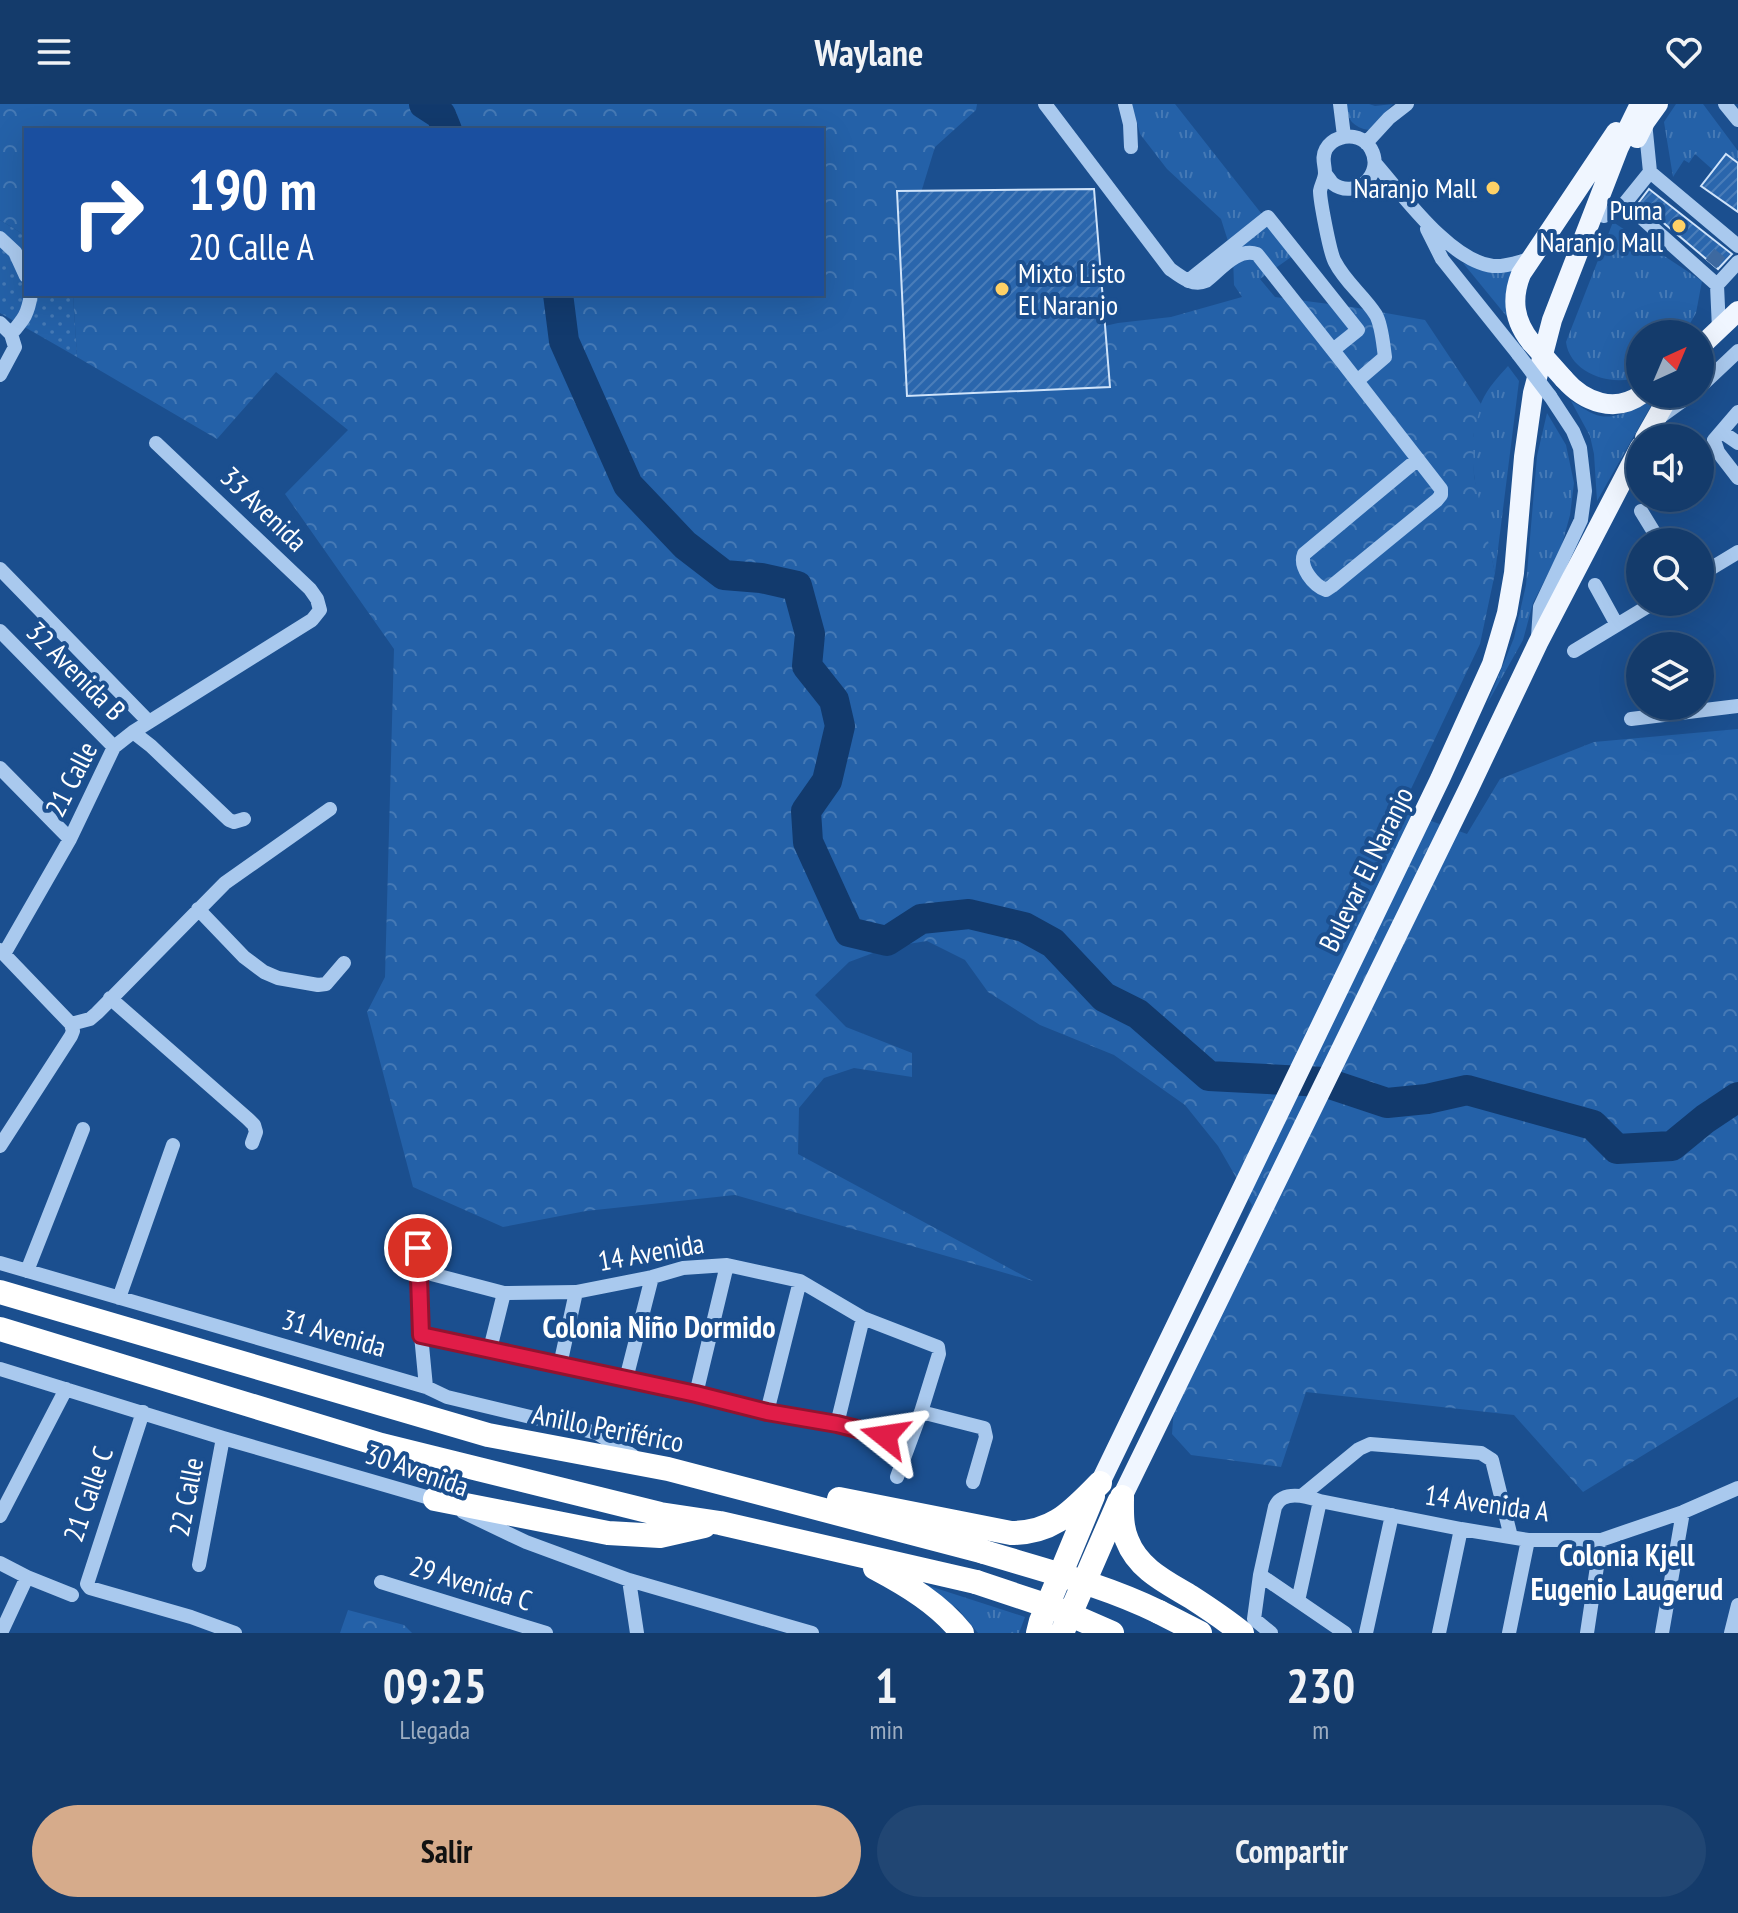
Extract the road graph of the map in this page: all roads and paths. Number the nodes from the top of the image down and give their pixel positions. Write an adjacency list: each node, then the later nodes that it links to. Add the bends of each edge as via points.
1 (1045, 104): 24 (street, via 1170,269)
2 (1125, 104): 11 (street)
3 (1340, 104): 9 (street)
4 (1407, 104): 10 (street)
5 (1658, 104): 7 (main road, Bulevar El Naranjo)
6 (1725, 104): 8 (street)
7 (1641, 110): 13 (street); 16 (main road, Bulevar El Naranjo); 20 (main road, Bulevar El Naranjo, via 1619,147); 21 (main road, via 1590,169)
8 (1738, 120)
9 (1344, 136): 10 (street); 14 (street, via 1325,150)
10 (1366, 143): 12 (street)
11 (1131, 147)
12 (1375, 163): 14 (street, via 1373,175 1354,188 1332,183); 17 (street)
13 (1650, 172): 15 (street); 19 (street)
14 (1325, 173): 37 (street, via 1320,191 1335,262 1378,318 1385,357)
15 (1625, 203): 16 (street); 25 (street, via 1707,269)
16 (1604, 216): 20 (main road, Bulevar El Naranjo)
17 (1423, 219): 21 (street, via 1474,261 1501,266); 32 (street, via 1442,259)
18 (0, 238): 23 (street, via 15,252)
19 (1730, 244)
20 (1581, 248): 104 (main road, Bulevar El Naranjo, via 1552,320 1533,393 1514,573 1492,664)
21 (1530, 259): 32 (main road, via 1517,284 1515,305)
22 (1738, 262): 25 (street)
23 (24, 272)
24 (1188, 281): 33 (street, via 1200,284 1241,254 1257,254); 33 (street, via 1268,217 1358,330)
25 (1717, 285): 29 (street)
26 (31, 296): 31 (street)
27 (1738, 311): 29 (main road)
28 (0, 323): 31 (street)
29 (1719, 329): 30 (main road)
30 (1714, 334)
31 (13, 341): 36 (street)
32 (1524, 348): 38 (main road, bridge, via 1575,392 1594,402); 56 (street, bridge, via 1573,431 1585,491 1581,520 1540,607)
33 (1333, 350): 37 (street)
34 (1738, 351): 35 (street)
35 (1714, 374)
36 (0, 375)
37 (1357, 381): 45 (street)
38 (1626, 402)
39 (1675, 408): 41 (street)
40 (1738, 412): 42 (street)
41 (1656, 424)
42 (1722, 432): 44 (street); 47 (street, via 1714,440 1718,452)
43 (156, 443): 53 (street, 33 Avenida, via 310,589 320,610)
44 (1738, 443)
45 (1418, 459): 45 (street, via 1441,495 1332,586 1320,587 1303,565 1304,554)
46 (1626, 474): 56 (main road, Bulevar El Naranjo)
47 (1738, 478)
48 (1738, 552): 49 (street)
49 (1714, 567)
50 (0, 569): 60 (street)
51 (1595, 585): 54 (street)
52 (1632, 616): 54 (street)
53 (312, 620): 60 (street, 21 Calle)
54 (1617, 625): 57 (street)
55 (0, 631): 62 (street, 32 Avenida B)
56 (1538, 643): 110 (main road, Bulevar El Naranjo)
57 (1574, 651)
58 (1738, 706): 59 (street)
59 (1714, 709)
60 (149, 722): 61 (street, 21 Calle)
61 (133, 732): 62 (street, 21 Calle); 65 (street, via 229,820)
62 (114, 747): 66 (street, 21 Calle)
63 (0, 768): 66 (street)
64 (330, 809): 67 (street, via 225,883)
65 (244, 819)
66 (70, 839): 68 (street, 21 Calle)
67 (198, 909): 69 (street, via 244,957 278,978 326,984); 70 (street)
68 (2, 952): 71 (street)
69 (344, 963)
70 (110, 998): 71 (street, via 90,1019); 73 (street, via 254,1125)
71 (71, 1024): 75 (street, via 71,1036)
72 (83, 1129): 79 (street)
73 (252, 1143)
74 (173, 1145): 86 (street)
75 (0, 1146)
76 (417, 1225): 80 (street)
77 (0, 1263): 79 (street, 31 Avenida)
78 (727, 1265): 81 (street, 14 Avenida); 82 (street, 14 Avenida); 96 (street)
79 (27, 1271): 86 (street, 31 Avenida)
80 (420, 1271): 85 (street, 14 Avenida); 89 (street)
81 (652, 1277): 84 (street, 14 Avenida); 93 (street)
82 (800, 1281): 87 (street, 14 Avenida); 98 (street)
83 (0, 1292): 103 (highway, Anillo Periférico, via 488,1435)
84 (576, 1292): 85 (street, 14 Avenida); 91 (street)
85 (504, 1293): 90 (street)
86 (119, 1298): 94 (street, 31 Avenida)
87 (863, 1318): 99 (street, 14 Avenida, via 938,1347); 100 (street)
88 (0, 1329): 116 (highway, via 381,1445 660,1514)
89 (421, 1335): 90 (street); 94 (street)
90 (490, 1349): 91 (street)
91 (560, 1365): 93 (street)
92 (0, 1369): 95 (street, 30 Avenida)
93 (626, 1379): 96 (street)
94 (426, 1387): 103 (street, 31 Avenida, via 447,1397 597,1433)
95 (66, 1389): 97 (street, 30 Avenida); 115 (street)
96 (696, 1394): 98 (street)
97 (143, 1412): 101 (street, 30 Avenida); 132 (street, 21 Calle C, via 87,1584)
98 (767, 1412): 100 (street)
99 (921, 1412): 102 (street); 106 (street, via 986,1431)
100 (837, 1424): 102 (street)
101 (223, 1438): 111 (street, 30 Avenida); 123 (street, 22 Calle)
102 (908, 1442): 105 (street)
103 (647, 1465): 107 (highway, Anillo Periférico)
104 (1106, 1472): 107 (highway, via 1066,1517 1023,1533 808,1493); 139 (highway)
105 (897, 1477)
106 (973, 1482)
107 (735, 1487): 142 (highway, Anillo Periférico, bridge, via 1071,1578)
108 (1738, 1488): 113 (street, 14 Avenida A)
109 (1303, 1495): 112 (street, 14 Avenida A); 118 (street, via 1370,1444 1481,1453 1492,1460); 124 (street, via 1277,1500)
110 (1122, 1497): 140 (highway); 143 (highway, via 1127,1541 1148,1569)
111 (435, 1499): 116 (highway, via 608,1533 660,1536); 126 (street, 30 Avenida, via 526,1542)
112 (1320, 1501): 114 (street, 14 Avenida A); 129 (street)
113 (1683, 1512): 120 (street, 14 Avenida A); 150 (street)
114 (1392, 1515): 117 (street, 14 Avenida A); 146 (street)
115 (0, 1516)
116 (720, 1523): 121 (highway)
117 (1461, 1529): 118 (street, 14 Avenida A); 147 (street)
118 (1511, 1537): 119 (street, 14 Avenida A)
119 (1528, 1540): 120 (street, 14 Avenida A); 148 (street)
120 (1601, 1540): 149 (street)
121 (844, 1552): 138 (highway, via 907,1585 949,1616); 141 (highway, bridge, via 976,1582)
122 (0, 1563): 125 (street)
123 (199, 1565)
124 (1260, 1575): 129 (street); 144 (street, via 1254,1619)
125 (27, 1577): 128 (street); 133 (street)
126 (629, 1580): 136 (street); 137 (street, 30 Avenida)
127 (381, 1582): 131 (street, 29 Avenida C)
128 (72, 1595)
129 (1298, 1601): 145 (street)
130 (1738, 1605): 151 (street)
131 (486, 1614): 134 (street); 135 (street, 29 Avenida C)
132 (234, 1632)
133 (1, 1633)
134 (488, 1633)
135 (546, 1633)
136 (637, 1633)
137 (812, 1633)
138 (962, 1633)
139 (1038, 1633)
140 (1062, 1633)
141 (1112, 1633)
142 (1200, 1633)
143 (1242, 1633)
144 (1271, 1633)
145 (1345, 1633)
146 (1366, 1633)
147 (1439, 1633)
148 (1509, 1633)
149 (1587, 1633)
150 (1662, 1633)
151 (1731, 1633)

